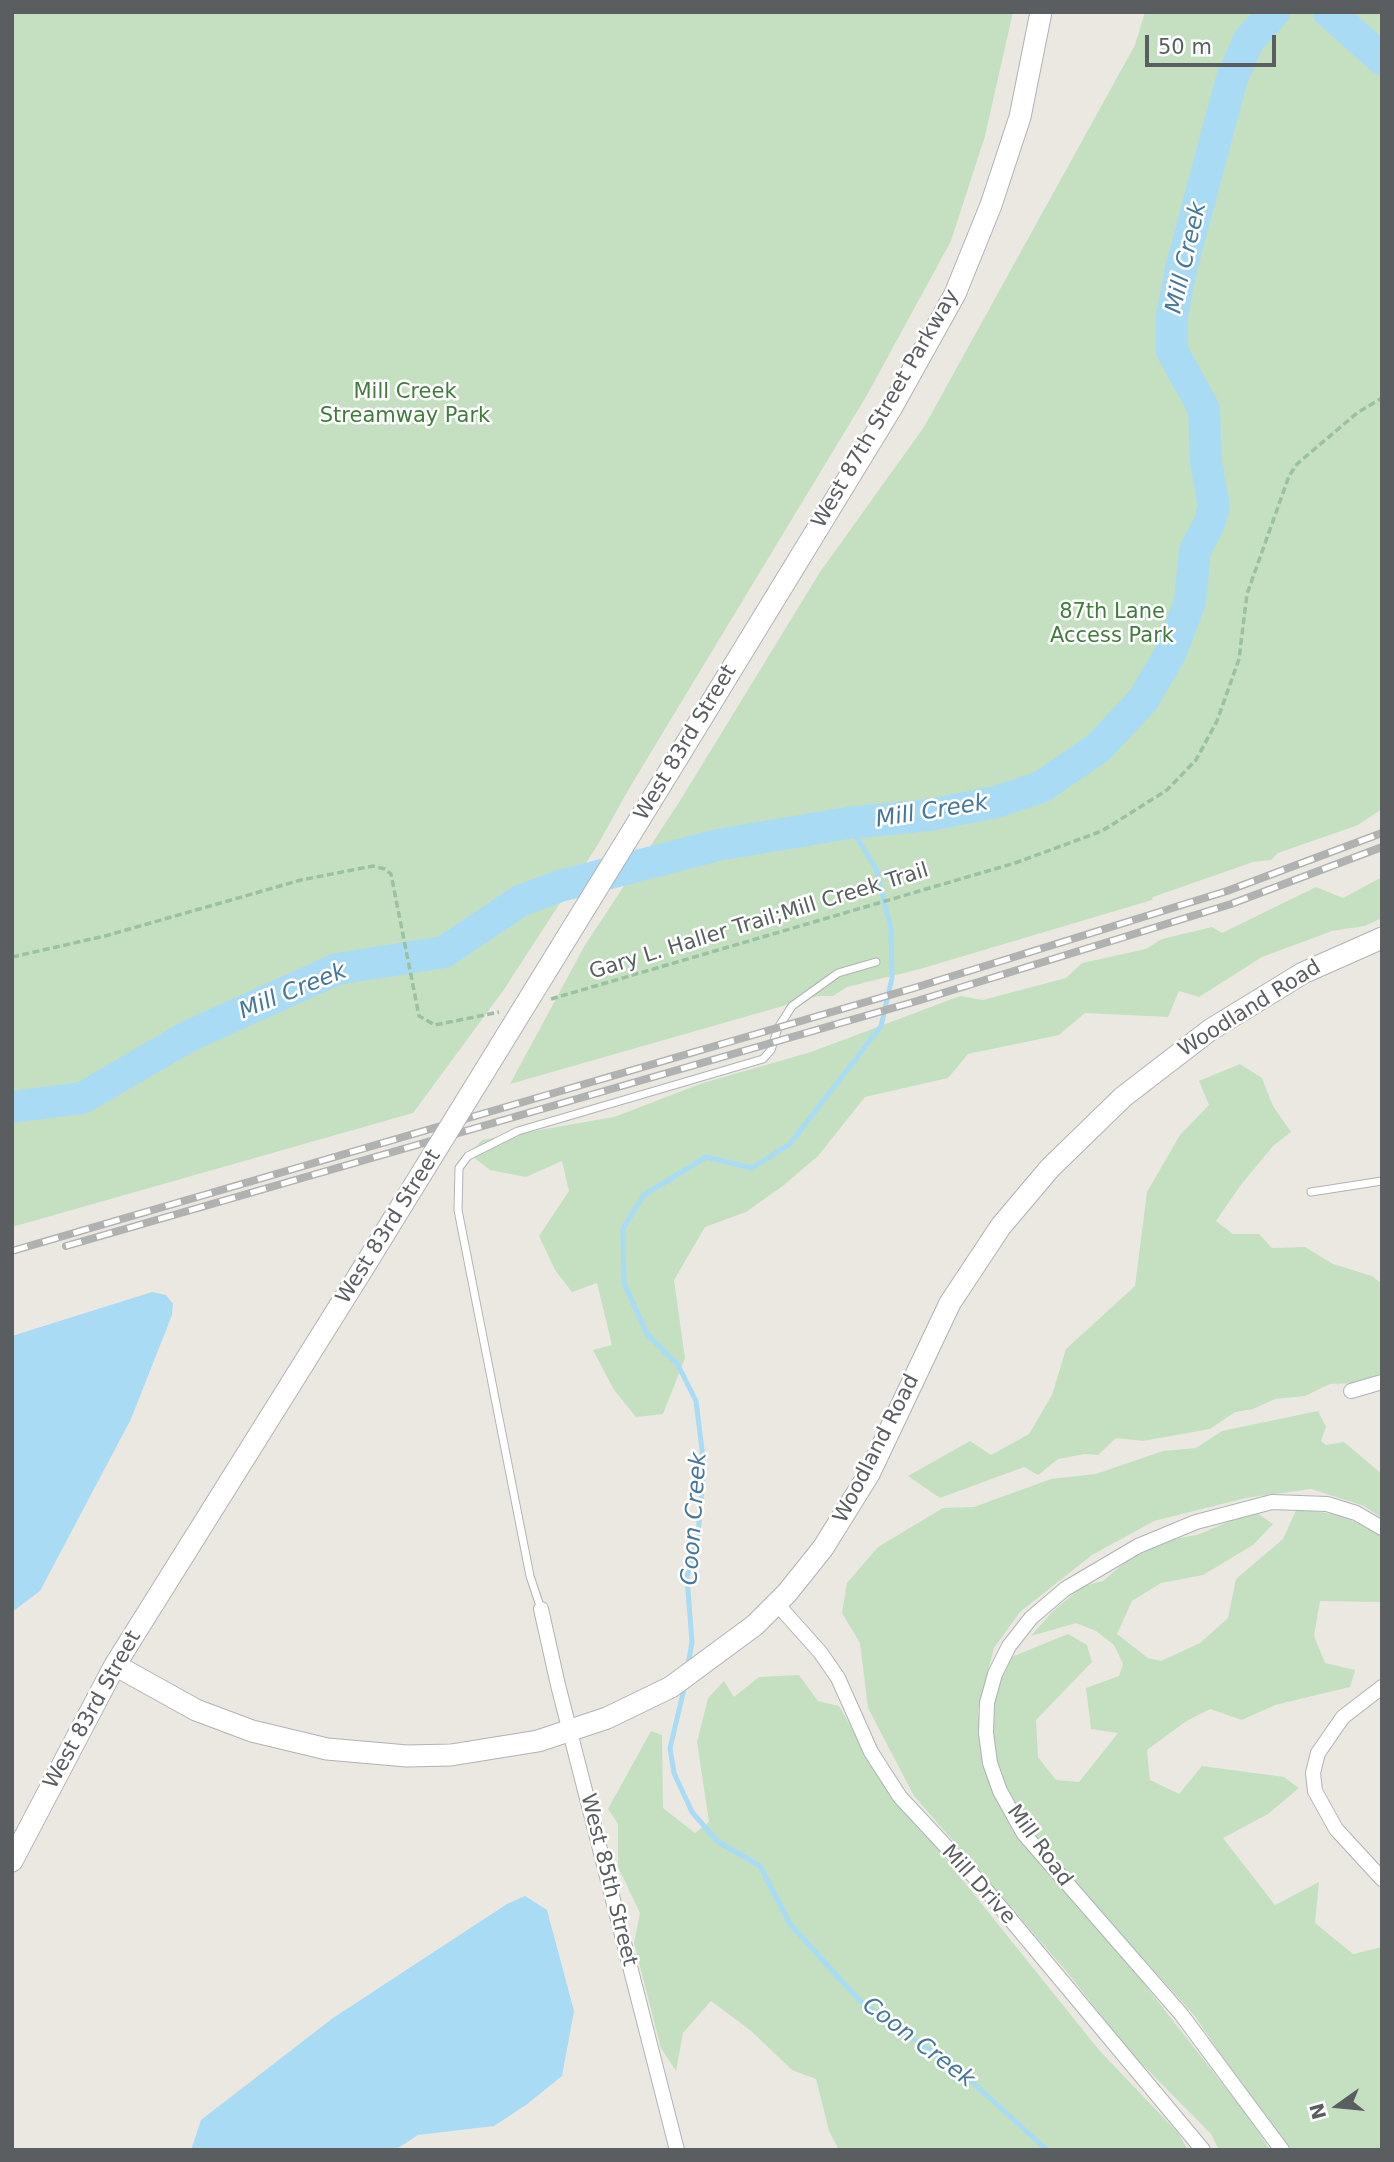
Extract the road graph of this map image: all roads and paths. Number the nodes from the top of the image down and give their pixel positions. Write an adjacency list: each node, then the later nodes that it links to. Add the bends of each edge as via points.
1 (1041, 12): 3 (main road, West 87th Street Parkway, via 1020,117 955,294 892,407)
2 (1382, 398): 7 (path, Gary L. Haller Trail;Mill Creek Trail, via 1357,413 1289,476 1247,594 1239,659 1208,741 1182,776 1143,806 1083,839 1015,863)
3 (774, 597): 16 (main road, West 83rd Street, bridge)
4 (1382, 938): 14 (main road, Woodland Road, via 1303,973 1210,1030 1123,1097 1050,1168 961,1284 847,1512)
5 (12, 957): 8 (path, via 359,868 385,869 394,886 419,1016 435,1025)
6 (876, 962): 15 (lane, via 838,972 792,1006 763,1059 518,1131 468,1156 459,1168 458,1210 530,1576)
7 (547, 1000)
8 (509, 1010)
9 (1382, 1181): 10 (lane)
10 (1311, 1192)
11 (1382, 1382): 12 (street)
12 (1351, 1391)
13 (1382, 1528): 23 (street, Mill Road, via 1328,1504 1272,1502 1196,1522 1138,1546 1065,1589 1031,1618 1009,1646 987,1703 990,1763 1024,1834 1196,2032)
14 (777, 1604): 18 (main road, Woodland Road, via 692,1674 636,1706); 22 (street, Mill Drive, via 838,1678 871,1752 900,1797 981,1884)
15 (541, 1609): 18 (street, West 85th Street)
16 (115, 1665): 18 (main road, Woodland Road, via 214,1717 327,1749 437,1757 510,1747); 19 (main road, West 83rd Street)
17 (1382, 1687): 20 (street, via 1343,1717 1318,1753 1313,1773 1315,1791 1336,1829)
18 (570, 1732): 21 (street, West 85th Street)
19 (12, 1861)
20 (1382, 1880)
21 (677, 2150)
22 (1203, 2150)
23 (1282, 2150)

